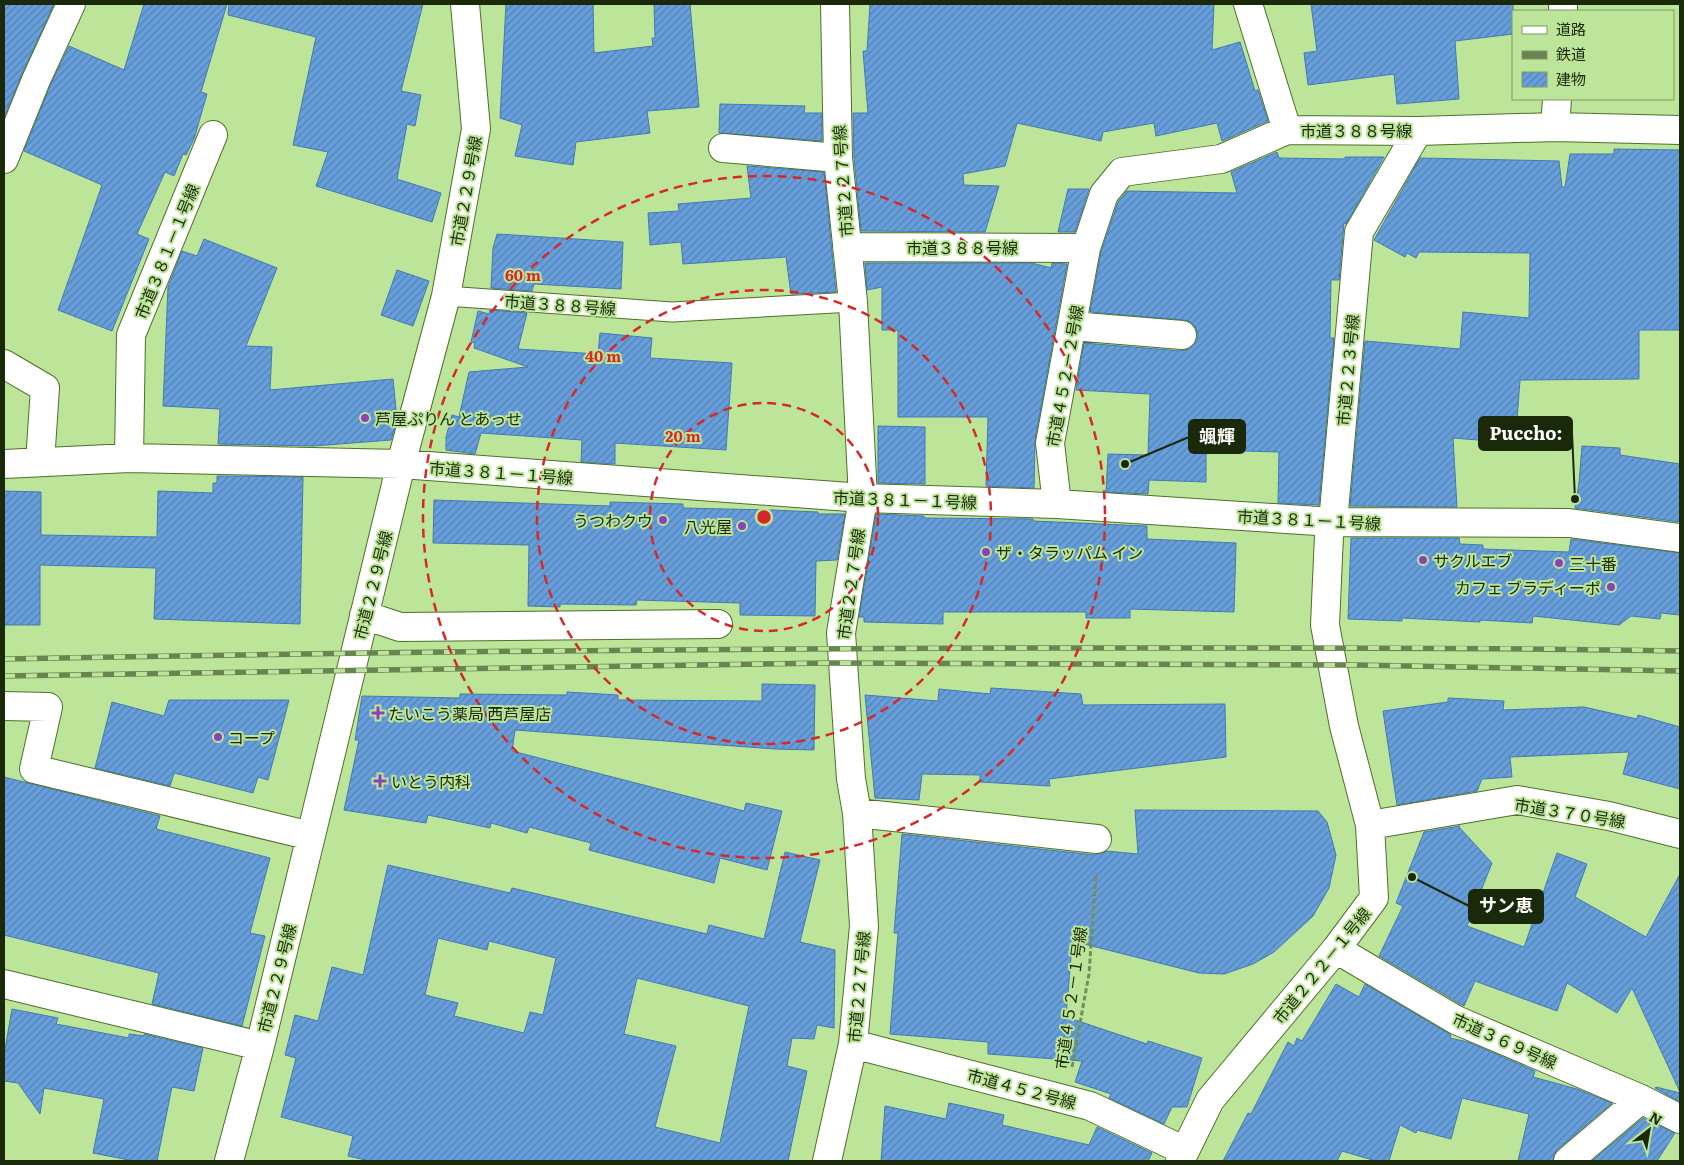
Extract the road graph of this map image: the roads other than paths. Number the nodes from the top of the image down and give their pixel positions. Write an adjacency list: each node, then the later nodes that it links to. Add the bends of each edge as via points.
1 (71, 4): 13 (street)
2 (465, 4): 16 (street, 市道２２９号線, via 476,129)
3 (835, 4): 12 (street, 市道２２７号線)
4 (1248, 4): 7 (street)
5 (1557, 100): 6 (street)
6 (1555, 127): 8 (street, 市道３８８号線); 9 (street, 市道３８８号線)
7 (1287, 130): 9 (street, 市道３８８号線); 15 (street, 市道３８８号線, via 1221,159 1122,172 1104,194)
8 (1680, 130)
9 (1418, 131): 27 (street, 市道２２３号線, via 1359,232)
10 (213, 135): 21 (street, 市道３８１－１号線, via 131,336)
11 (723, 148): 12 (street)
12 (838, 158): 14 (street, 市道２２７号線)
13 (4, 159)
14 (847, 247): 15 (street, 市道３８８号線); 17 (street, 市道２２７号線)
15 (1086, 248): 18 (street, 市道４５２－２号線)
16 (446, 296): 17 (lane, 市道３８８号線, via 672,312); 24 (street, 市道２２９号線)
17 (853, 302): 25 (street, 市道２２７号線)
18 (1072, 326): 19 (street); 26 (street, 市道４５２－２号線, via 1050,443)
19 (1182, 335)
20 (4, 364): 22 (street, via 45,388)
21 (129, 458): 22 (street, 市道３８１－１号線); 24 (street, 市道３８１－１号線)
22 (40, 462): 23 (street, 市道３８１－１号線)
23 (4, 464)
24 (401, 464): 25 (street, 市道３８１－１号線); 29 (street, 市道２２９号線)
25 (863, 498): 26 (street, 市道３８１－１号線); 33 (street, 市道２２７号線, via 841,633 851,779)
26 (1057, 504): 27 (street, 市道３８１－１号線)
27 (1333, 522): 28 (street, 市道３８１－１号線, via 1569,523); 31 (street, 市道２２３号線, via 1329,535)
28 (1680, 538)
29 (364, 615): 30 (street, via 400,627); 36 (street, 市道２２９号線)
30 (718, 624)
31 (1325, 625): 34 (street, 市道２２２－１号線, via 1344,726)
32 (4, 706): 36 (street, via 48,707 34,768)
33 (857, 813): 37 (street); 40 (street, 市道２２７号線, via 864,926)
34 (1370, 825): 35 (street, 市道３７０号線, via 1517,800 1609,816); 38 (street, 市道２２２－１号線, via 1374,898)
35 (1680, 834)
36 (311, 836): 41 (street, 市道２２９号線)
37 (1097, 840)
38 (1336, 950): 42 (street, 市道３６９号線, via 1456,1020); 44 (street, 市道２２２－１号線, via 1210,1100)
39 (4, 984): 41 (street)
40 (853, 1044): 44 (street, 市道４５２号線, via 1090,1106); 46 (street, 市道２２７号線)
41 (260, 1046): 45 (street, 市道２２９号線)
42 (1641, 1098): 43 (street, 市道３６９号線); 47 (street)
43 (1680, 1120)
44 (1182, 1156)
45 (229, 1161)
46 (827, 1161)
47 (1568, 1161)

